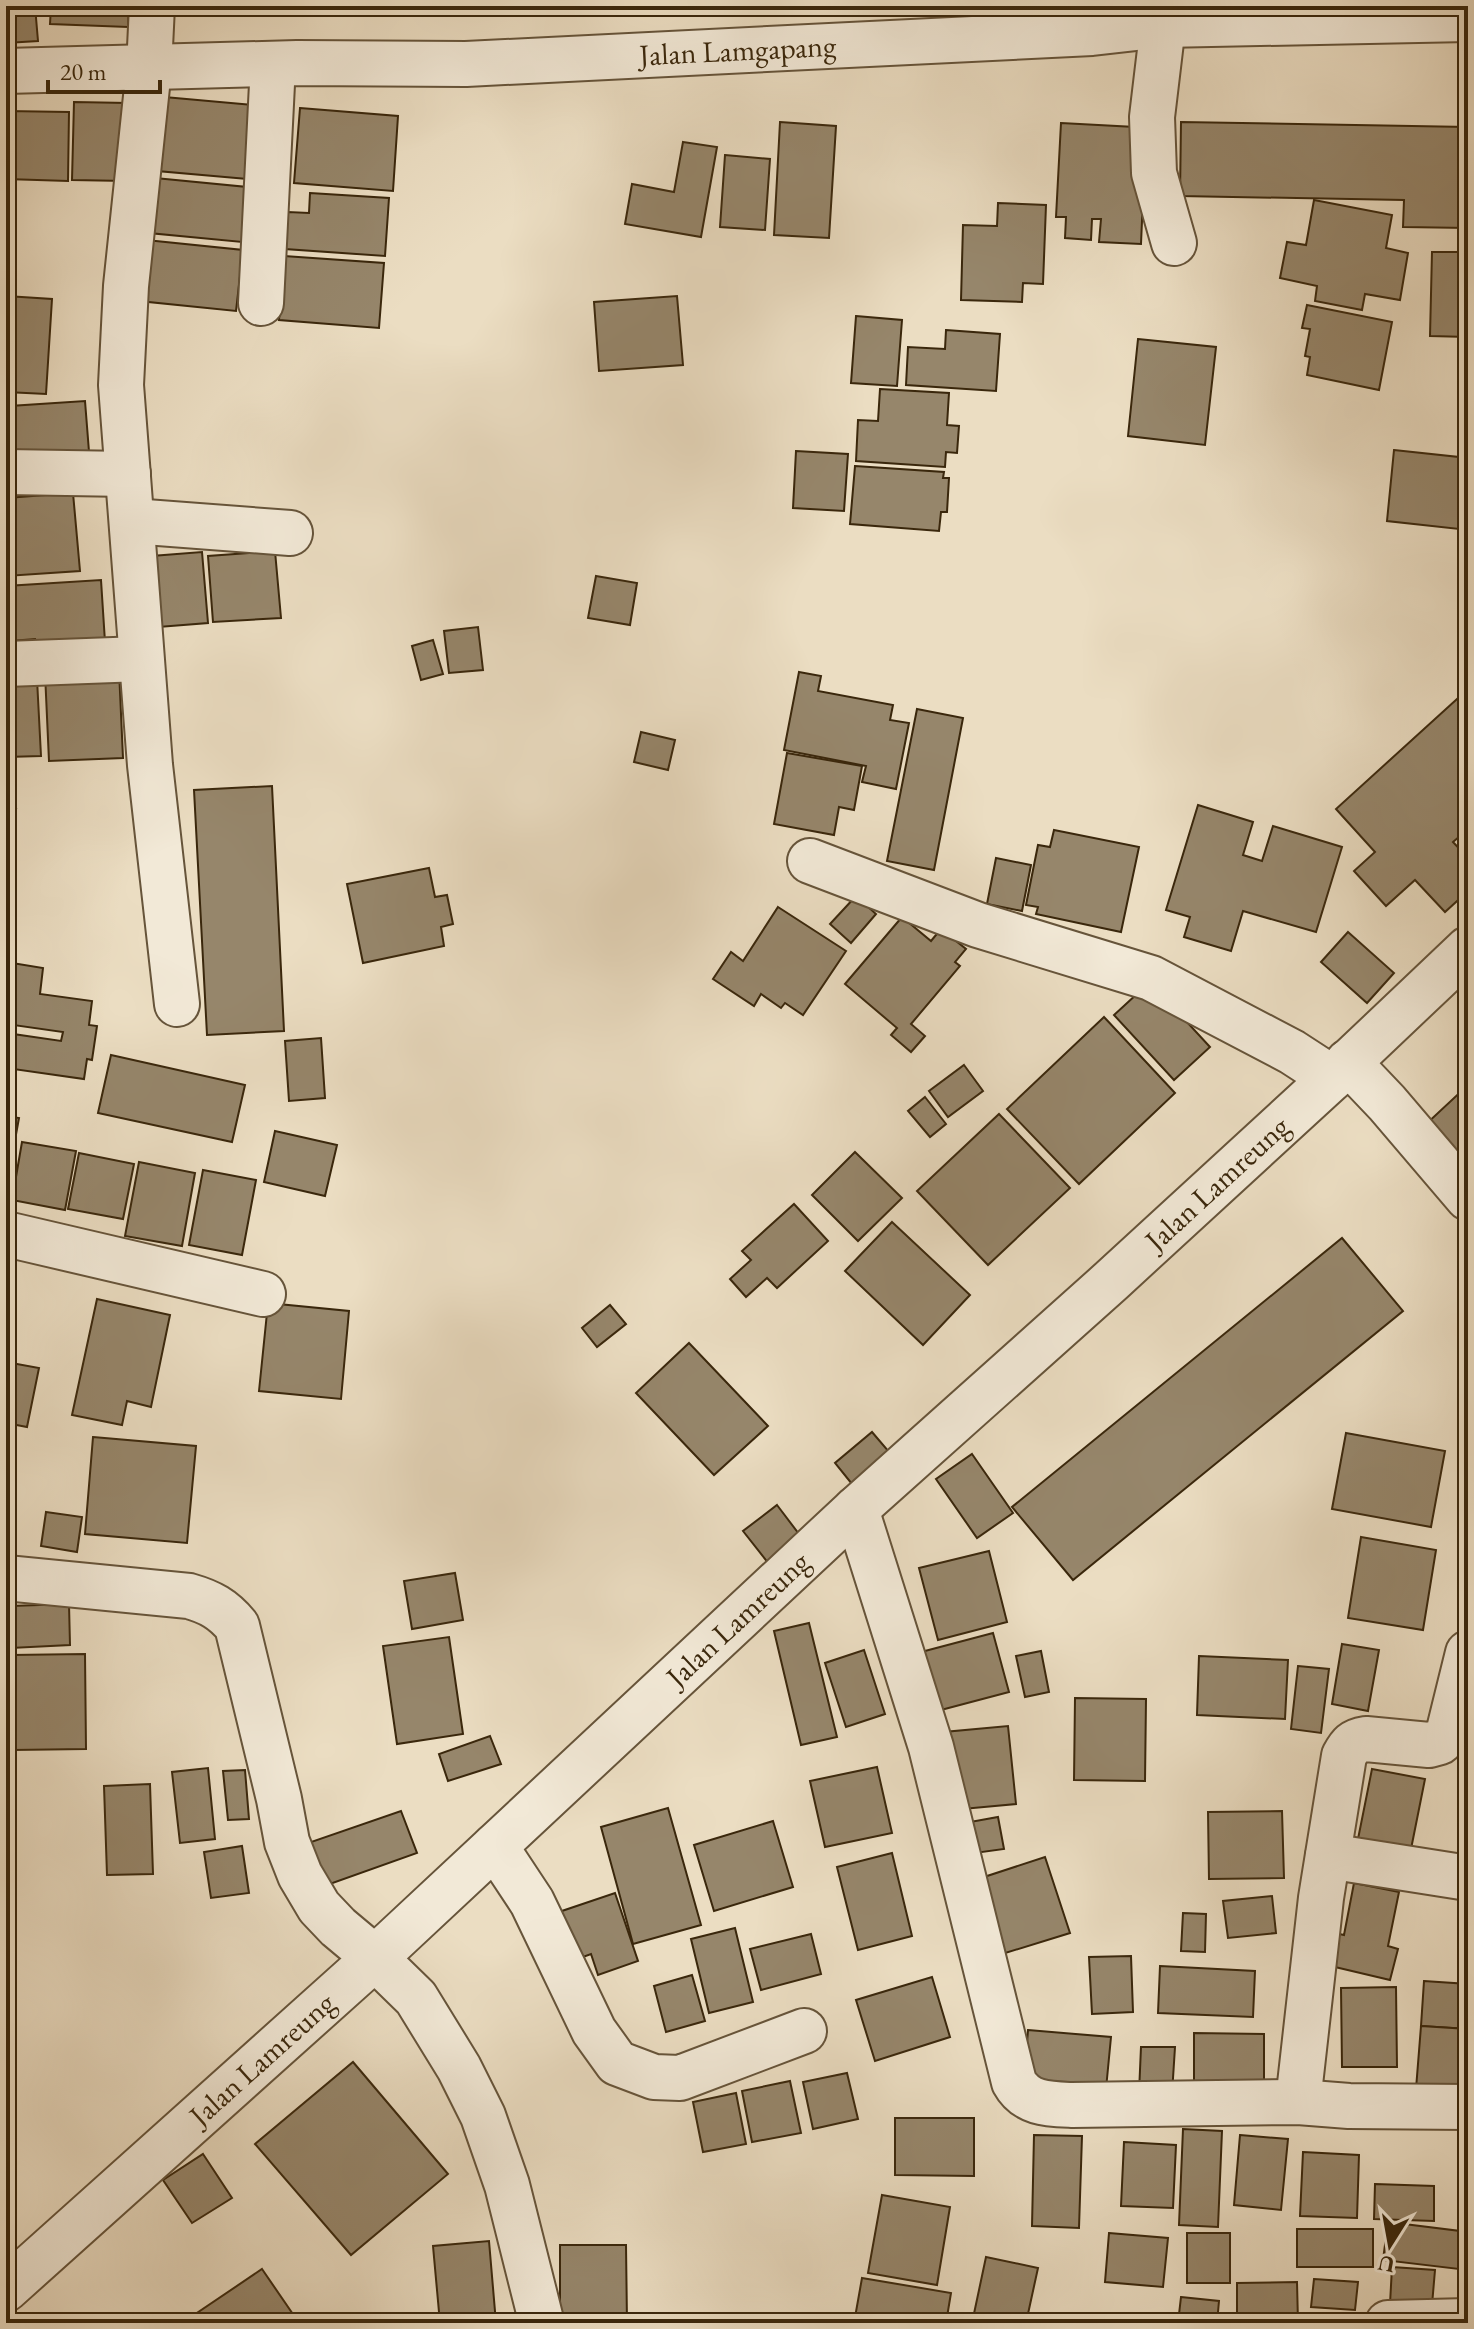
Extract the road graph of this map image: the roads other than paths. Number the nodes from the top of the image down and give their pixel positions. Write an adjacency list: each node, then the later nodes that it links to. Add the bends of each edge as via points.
1 (152, 6): 6 (street)
2 (1095, 19): 4 (street, Jalan Lamgapang); 5 (street, Jalan Lamgapang, via 466,64)
3 (1468, 19): 4 (street, Jalan Lamgapang)
4 (1163, 25): 8 (street, via 1152,117 1154,173)
5 (273, 64): 6 (street, Jalan Lamgapang); 9 (street)
6 (149, 68): 7 (street, Jalan Lamgapang); 11 (street, via 121,371)
7 (6, 71)
8 (1174, 243)
9 (261, 303)
10 (6, 472): 11 (street)
11 (128, 474): 12 (street)
12 (132, 521): 13 (street); 14 (street)
13 (290, 533)
14 (141, 659): 15 (street); 18 (street)
15 (6, 664)
16 (810, 861): 19 (street, via 978,925 1151,978 1292,1052)
17 (1468, 949): 19 (street, Jalan Lamreung)
18 (177, 1004)
19 (1340, 1070): 20 (street, via 1387,1103); 23 (street, Jalan Lamreung)
20 (1468, 1198)
21 (6, 1234): 22 (street)
22 (263, 1294)
23 (856, 1509): 26 (street, Jalan Lamreung); 31 (street, via 931,1747 1020,2093 1032,2100 1072,2105)
24 (6, 1578): 29 (street, via 189,1596 226,1612 242,1641 287,1842 300,1875 319,1907)
25 (1468, 1653): 27 (street, via 1448,1734 1440,1742 1366,1739 1350,1745)
26 (495, 1846): 29 (street, Jalan Lamreung); 30 (street, via 532,1902 594,2031 617,2063 654,2077 680,2078)
27 (1328, 1856): 28 (street); 31 (street)
28 (1468, 1878)
29 (375, 1958): 33 (street, Jalan Lamreung); 34 (street, via 416,1998 483,2116 507,2185)
30 (804, 2031)
31 (1298, 2102): 32 (street)
32 (1468, 2107)
33 (6, 2289)
34 (541, 2320)
35 (1468, 2321): 36 (street)
36 (1388, 2323)

